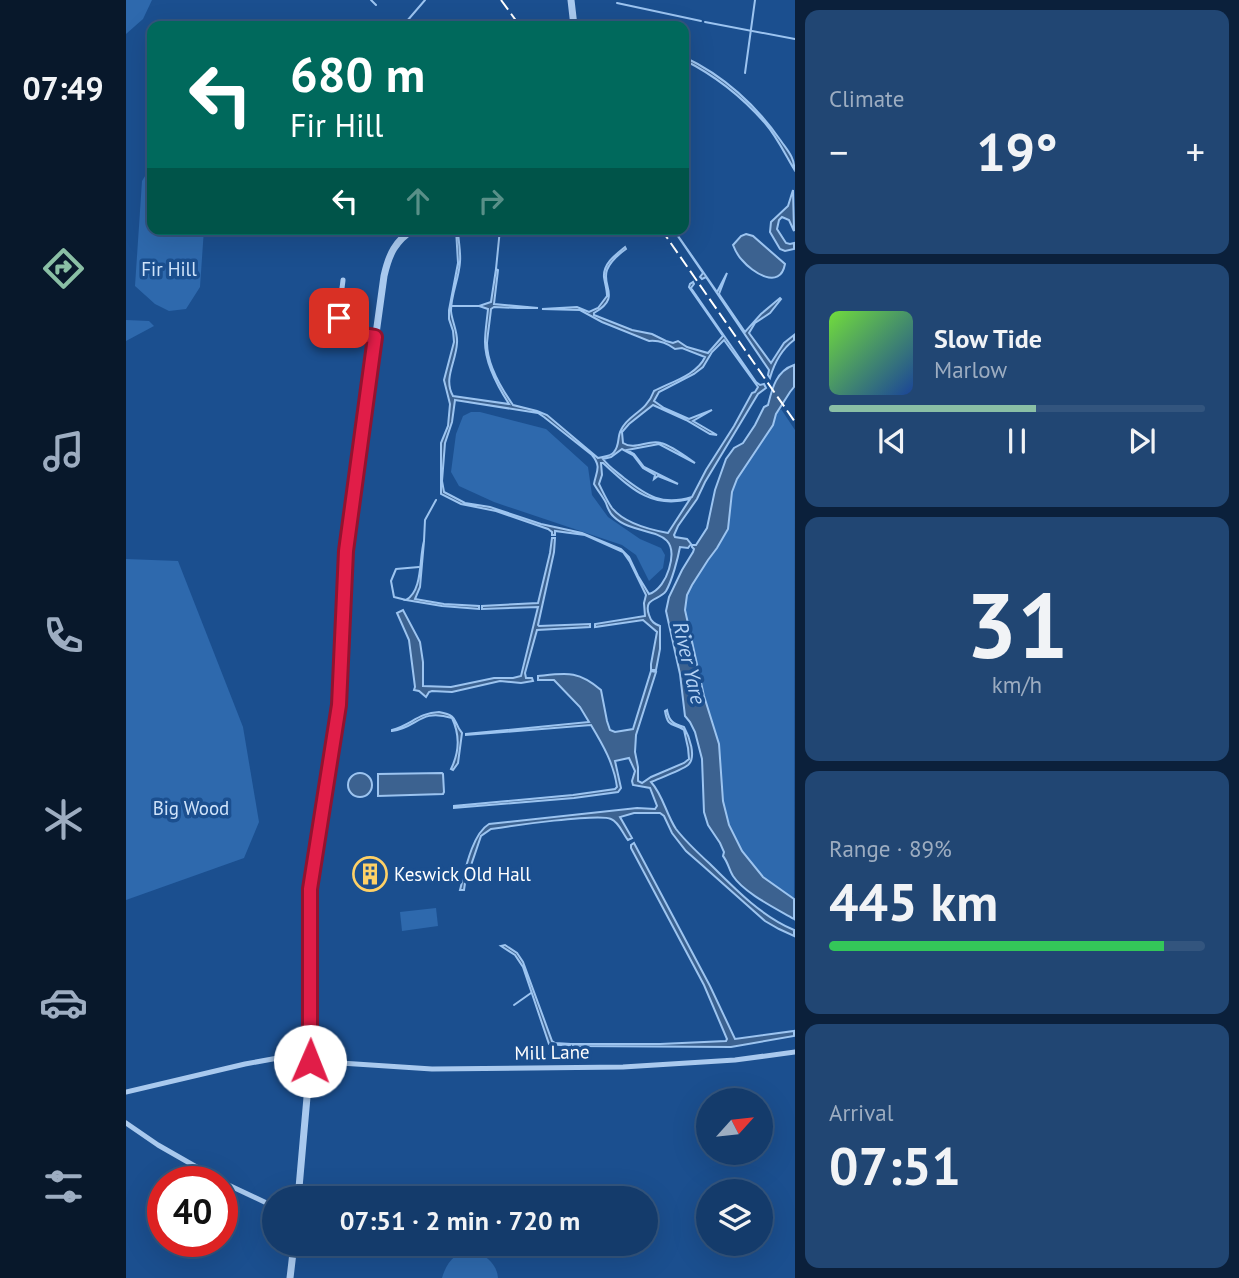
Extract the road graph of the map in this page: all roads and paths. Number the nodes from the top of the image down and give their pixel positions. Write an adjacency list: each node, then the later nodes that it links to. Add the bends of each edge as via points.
1 (571, 1): 2 (street)
2 (574, 21)
3 (406, 235): 5 (street, via 388,258)
4 (343, 280): 5 (street, via 341,325 347,332)
5 (375, 337): 6 (street, via 346,551 339,705 310,889)
6 (311, 1052): 8 (street); 9 (street)
7 (794, 1052): 8 (street, Mill Lane, via 623,1067 432,1069)
8 (310, 1061): 12 (street)
9 (126, 1092)
10 (126, 1123): 11 (street)
11 (194, 1166)
12 (299, 1186)
13 (238, 1190): 14 (street)
14 (262, 1201)
15 (293, 1256): 16 (street)
16 (290, 1278)

